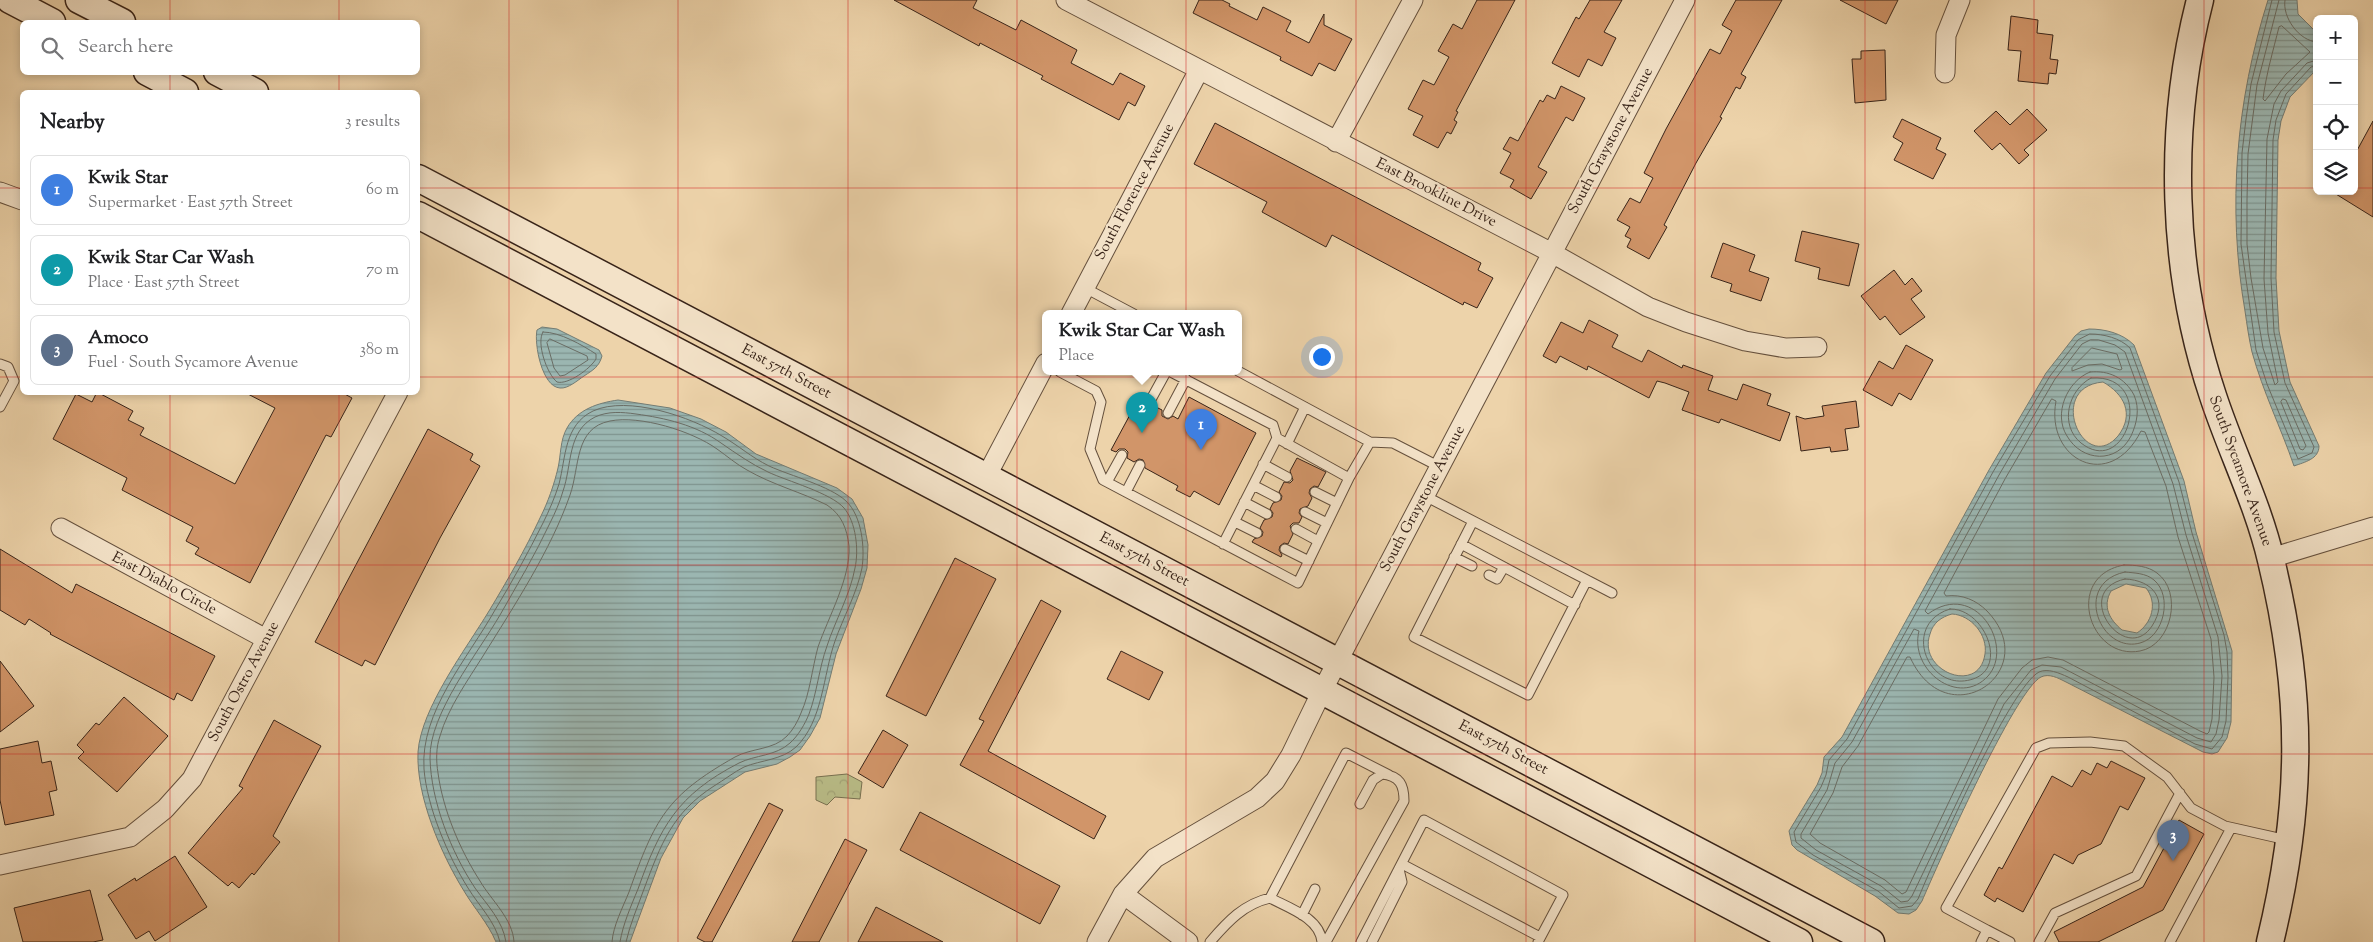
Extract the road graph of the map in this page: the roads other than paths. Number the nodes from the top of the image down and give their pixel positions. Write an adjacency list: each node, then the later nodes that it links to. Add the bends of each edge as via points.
1 (10, 0): 8 (main road)
2 (79, 0): 9 (main road)
3 (1066, 0): 10 (street, East Brookline Drive)
4 (1413, 0): 16 (street)
5 (1685, 0): 21 (street, South Graystone Avenue)
6 (1960, 0): 11 (street, via 1946,35)
7 (2200, 0): 70 (main road, South Sycamore Avenue, via 2189,58 2180,143 2180,202 2187,286 2207,378)
8 (48, 20)
9 (118, 20)
10 (1199, 70): 16 (street, East Brookline Drive); 22 (street, South Florence Avenue)
11 (1945, 73)
12 (153, 75): 14 (main road)
13 (223, 75): 15 (main road)
14 (181, 90)
15 (251, 90)
16 (1336, 142): 21 (street, East Brookline Drive)
17 (420, 179): 45 (main road, East 57th Street)
18 (0, 192): 19 (street)
19 (20, 199)
20 (420, 216): 80 (main road)
21 (1552, 253): 25 (street, East Brookline Drive, via 1648,307 1686,322 1745,341 1786,348); 44 (street, South Graystone Avenue)
22 (1085, 288): 23 (street, South Florence Avenue); 24 (lane)
23 (1073, 310)
24 (1126, 310)
25 (1817, 347)
26 (0, 364): 35 (lane, via 8,368 14,381)
27 (1042, 371): 45 (street)
28 (1242, 373): 36 (lane)
29 (1066, 375): 48 (lane, via 1096,391 1101,402 1090,449 1103,480)
30 (1164, 375): 34 (lane)
31 (1177, 375): 32 (lane)
32 (1186, 379): 37 (lane); 38 (lane, via 1273,425)
33 (396, 395): 78 (street, South Ostro Avenue)
34 (1149, 403)
35 (0, 407)
36 (1305, 407): 39 (lane); 40 (lane)
37 (1168, 413)
38 (1277, 438): 40 (lane); 42 (lane)
39 (1370, 442): 44 (lane, via 1393,442); 47 (lane)
40 (1287, 444): 47 (lane)
41 (1122, 455): 48 (lane)
42 (1263, 464): 46 (lane); 49 (lane)
43 (1140, 465): 50 (lane)
44 (1440, 467): 52 (street, South Graystone Avenue)
45 (986, 477): 79 (main road, East 57th Street)
46 (1287, 477)
47 (1349, 478): 55 (lane)
48 (1107, 482): 50 (lane)
49 (1253, 485): 53 (lane); 54 (lane)
50 (1126, 492): 66 (lane)
51 (1315, 492): 55 (lane)
52 (1425, 496): 58 (lane); 79 (street, South Graystone Avenue)
53 (1276, 497)
54 (1244, 502): 57 (lane); 59 (lane)
55 (1337, 503): 60 (lane)
56 (1305, 512): 60 (lane)
57 (1267, 514)
58 (1473, 521): 67 (lane); 75 (lane)
59 (1235, 522): 64 (lane); 66 (lane)
60 (1327, 523): 65 (lane)
61 (61, 528): 78 (street, East Diablo Circle)
62 (2373, 528): 70 (street)
63 (1296, 529): 65 (lane)
64 (1257, 534)
65 (1318, 541): 71 (lane)
66 (1224, 544): 71 (lane, via 1298,583)
67 (1461, 544): 69 (lane); 73 (lane)
68 (1285, 549): 71 (lane)
69 (1454, 557): 72 (lane); 77 (lane, via 1414,637 1528,696)
70 (2271, 558): 85 (main road, South Sycamore Avenue, via 2290,659 2295,711 2296,776)
71 (1309, 561)
72 (1472, 566)
73 (1504, 567): 74 (lane, via 1497,579); 77 (lane)
74 (1489, 575)
75 (1587, 580): 76 (lane); 77 (lane)
76 (1612, 593)
77 (1575, 605)
78 (266, 639): 86 (street, South Ostro Avenue, via 192,779 165,809 130,837)
79 (1337, 661): 80 (street, South Graystone Avenue); 102 (main road, East 57th Street)
80 (1322, 691): 89 (street, South Graystone Avenue, via 1275,782 1257,798 1155,858); 101 (main road)
81 (1390, 775): 83 (lane, via 1377,776); 90 (lane, via 1346,753); 98 (lane, via 1403,787 1404,802)
82 (2180, 793): 84 (lane, via 2191,808); 92 (lane, via 2167,777 2124,746 2090,742 2050,743 2036,748 1946,908); 105 (lane, via 2136,876 2055,913)
83 (1360, 804)
84 (2231, 828): 85 (lane); 106 (lane)
85 (2291, 841): 107 (main road, South Sycamore Avenue)
86 (0, 865)
87 (1400, 866): 93 (lane); 93 (lane, via 1424,820 1562,895); 99 (lane); 100 (lane, via 1402,882)
88 (1315, 889): 91 (lane)
89 (1123, 894): 94 (street, South Graystone Avenue); 95 (street)
90 (1270, 898): 91 (lane); 96 (lane, via 1253,902 1224,925)
91 (1302, 915): 97 (lane, via 1319,930)
92 (1987, 930): 103 (lane); 104 (lane)
93 (1538, 941)
94 (1096, 942)
95 (1188, 942)
96 (1210, 942)
97 (1322, 942)
98 (1326, 942)
99 (1361, 942)
100 (1372, 942)
101 (1799, 942)
102 (1871, 942)
103 (1981, 942)
104 (2010, 942)
105 (2039, 942)
106 (2170, 942)
107 (2270, 942)

